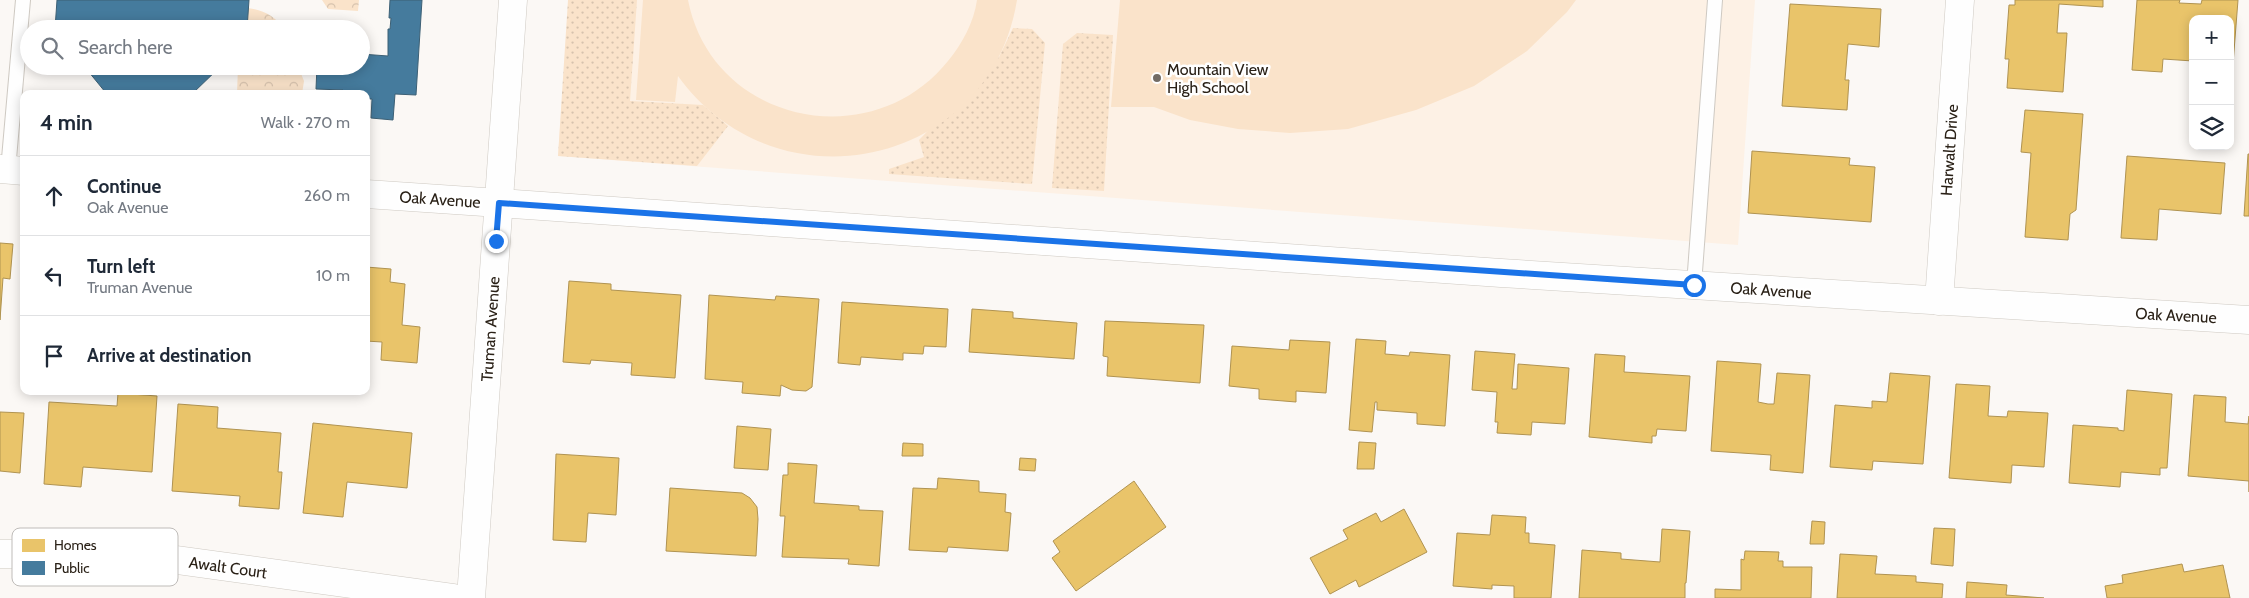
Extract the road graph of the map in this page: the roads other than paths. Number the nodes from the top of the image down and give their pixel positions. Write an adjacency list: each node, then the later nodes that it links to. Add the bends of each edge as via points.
1 (23, 0): 5 (lane)
2 (513, 0): 9 (street, Truman Avenue)
3 (1715, 0): 10 (lane)
4 (1960, 0): 11 (street, Harwalt Drive)
5 (22, 20)
6 (20, 42): 7 (lane)
7 (11, 170)
8 (370, 194): 9 (street, Oak Avenue)
9 (499, 203): 10 (street, Oak Avenue); 15 (street, Truman Avenue)
10 (1694, 285): 11 (street, Oak Avenue)
11 (1939, 301): 12 (street, Oak Avenue)
12 (2249, 320)
13 (178, 560): 14 (street, Awalt Court)
14 (454, 598)
15 (472, 598)

